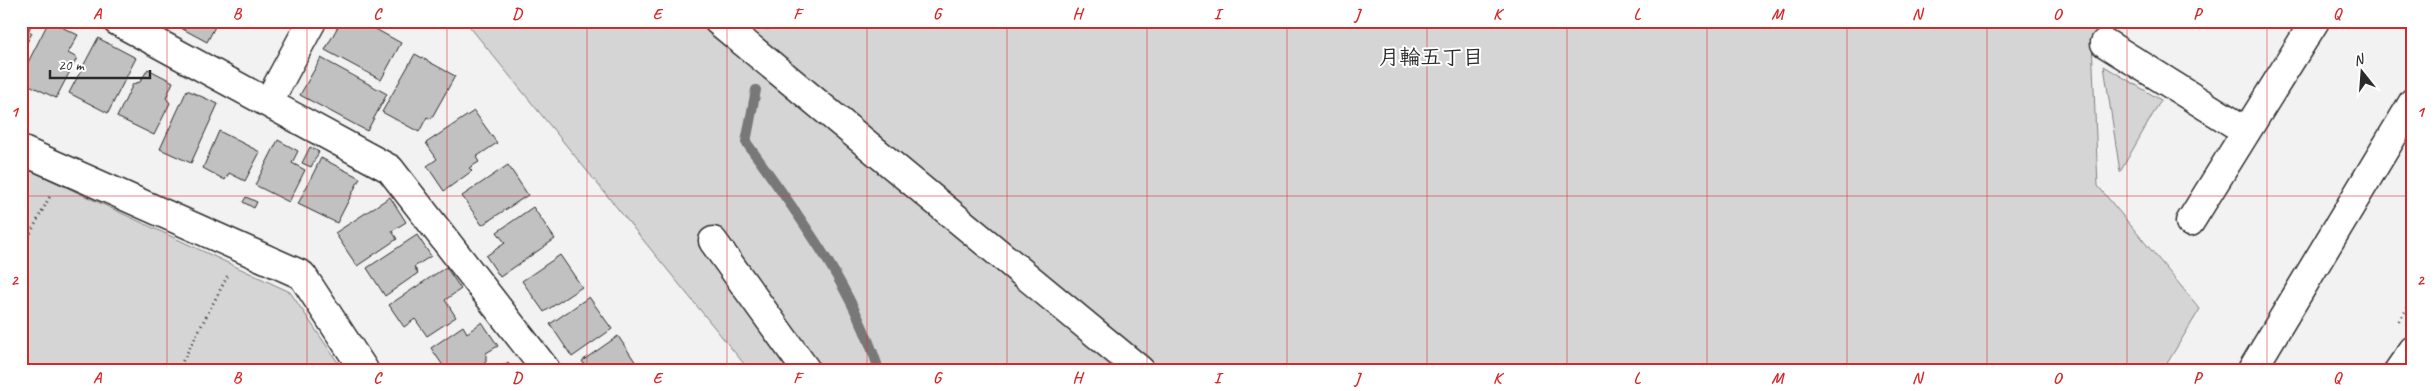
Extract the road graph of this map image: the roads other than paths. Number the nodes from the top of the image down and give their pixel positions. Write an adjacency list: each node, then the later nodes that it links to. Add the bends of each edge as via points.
1 (312, 21): 6 (main road)
2 (718, 21): 16 (main road)
3 (2315, 21): 8 (main road)
4 (120, 22): 6 (main road)
5 (2105, 43): 8 (main road)
6 (269, 102): 14 (main road, via 390,168)
7 (2413, 102): 17 (main road)
8 (2246, 131): 10 (main road)
9 (21, 150): 13 (main road, via 302,275)
10 (2190, 222)
11 (714, 241): 15 (main road)
12 (2413, 350): 18 (main road)
13 (364, 370)
14 (546, 370)
15 (806, 370)
16 (1140, 370)
17 (2252, 370)
18 (2399, 370)

